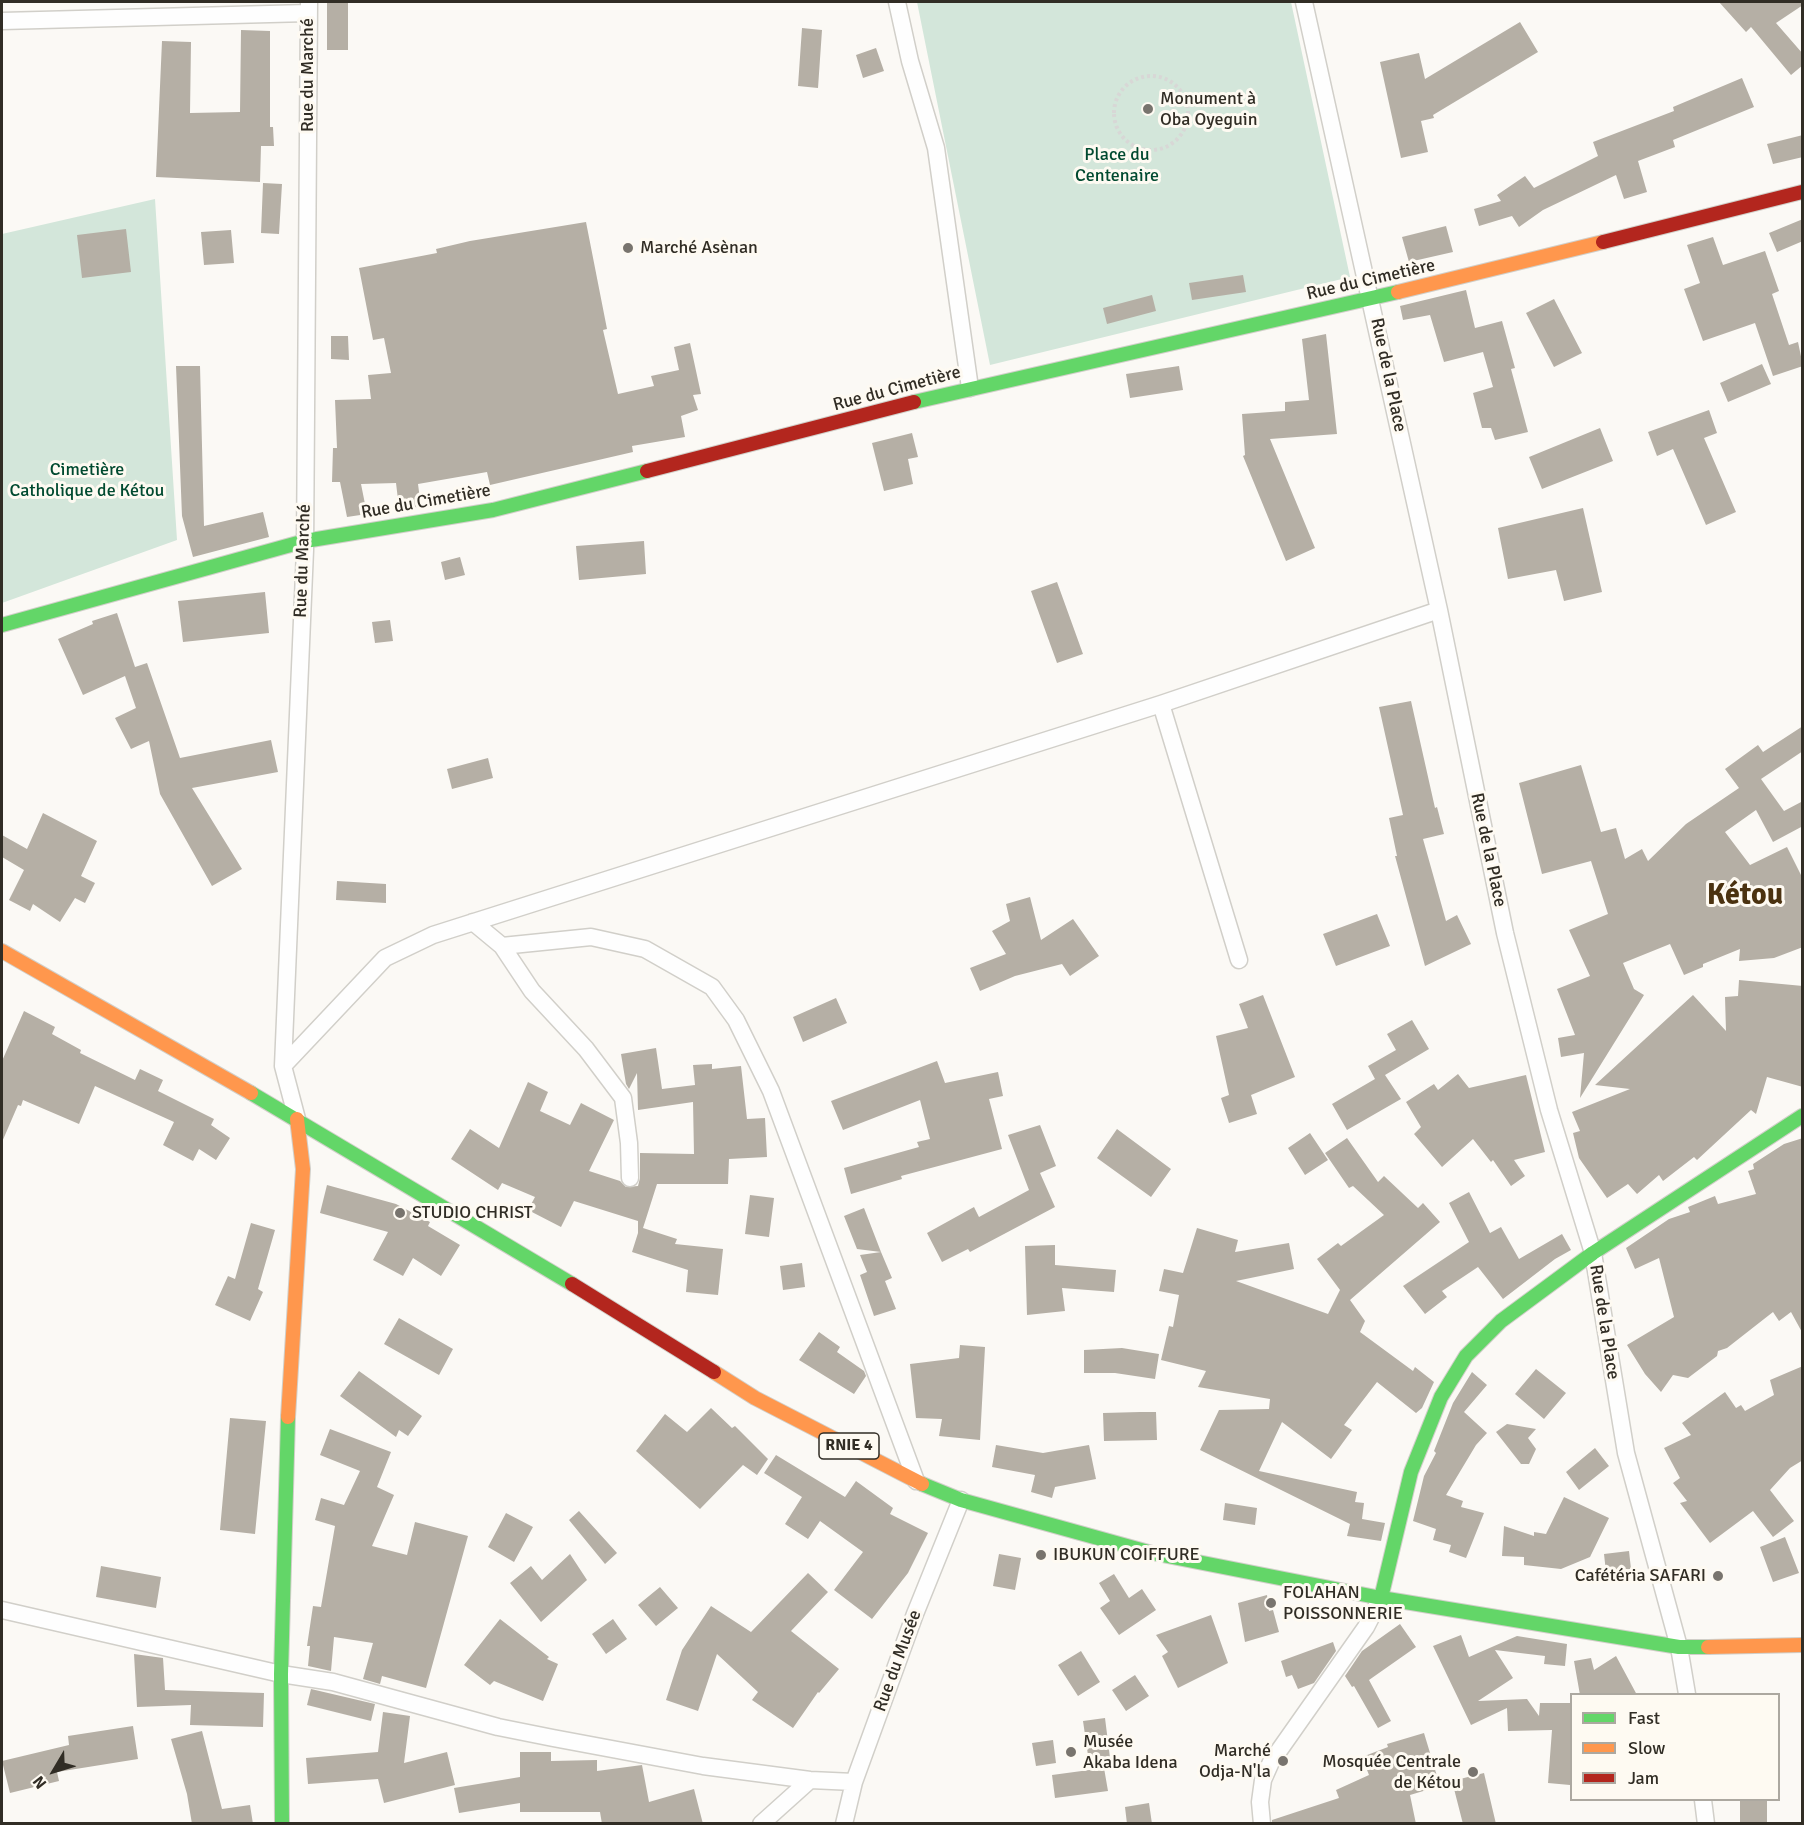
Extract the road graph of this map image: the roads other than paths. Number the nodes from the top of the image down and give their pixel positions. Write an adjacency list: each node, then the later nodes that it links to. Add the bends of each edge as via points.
1 (897, 2): 7 (street, via 936,148)
2 (1304, 2): 6 (street, Rue de la Place)
3 (308, 7): 4 (street); 8 (street, Rue du Marché)
4 (2, 21)
5 (1803, 192): 6 (street, Rue du Cimetière)
6 (1372, 299): 7 (street, Rue du Cimetière); 9 (street, Rue de la Place)
7 (970, 388): 8 (street, Rue du Cimetière, via 493,510)
8 (305, 541): 10 (street, Rue du Cimetière); 16 (street, Rue du Marché)
9 (1439, 610): 11 (street); 20 (street, Rue de la Place, via 1505,933 1549,1110)
10 (2, 625)
11 (1161, 704): 12 (street); 15 (street)
12 (473, 922): 13 (street); 16 (street, via 433,935 386,958)
13 (502, 946): 19 (street, via 532,991 586,1050 622,1098); 21 (street, via 591,937 645,949 712,987 736,1020 771,1091)
14 (2, 951): 18 (street, RNIE 4)
15 (1239, 960)
16 (283, 1066): 18 (street, Rue du Marché)
17 (1803, 1116): 20 (street)
18 (297, 1119): 21 (street, RNIE 4, via 755,1398); 27 (street, via 303,1169 288,1412)
19 (630, 1178)
20 (1593, 1253): 23 (street, via 1501,1322 1466,1356 1440,1397 1411,1472); 26 (street, Rue de la Place, via 1626,1453)
21 (916, 1481): 22 (street, RNIE 4)
22 (961, 1500): 23 (street, RNIE 4, via 1152,1554); 30 (street, Rue du Musée)
23 (1381, 1598): 26 (street, RNIE 4); 35 (street, via 1366,1627 1271,1762 1260,1802)
24 (2, 1610): 27 (street)
25 (1803, 1645): 26 (street, RNIE 4)
26 (1679, 1647): 28 (street, Rue de la Place)
27 (281, 1674): 29 (street, via 333,1682 498,1727 703,1766); 32 (street)
28 (1687, 1693)
29 (810, 1780): 30 (street); 33 (street)
30 (854, 1782): 34 (street, Rue du Musée)
31 (1703, 1801): 36 (street)
32 (282, 1824)
33 (761, 1824)
34 (844, 1824)
35 (1263, 1824)
36 (1706, 1824)

